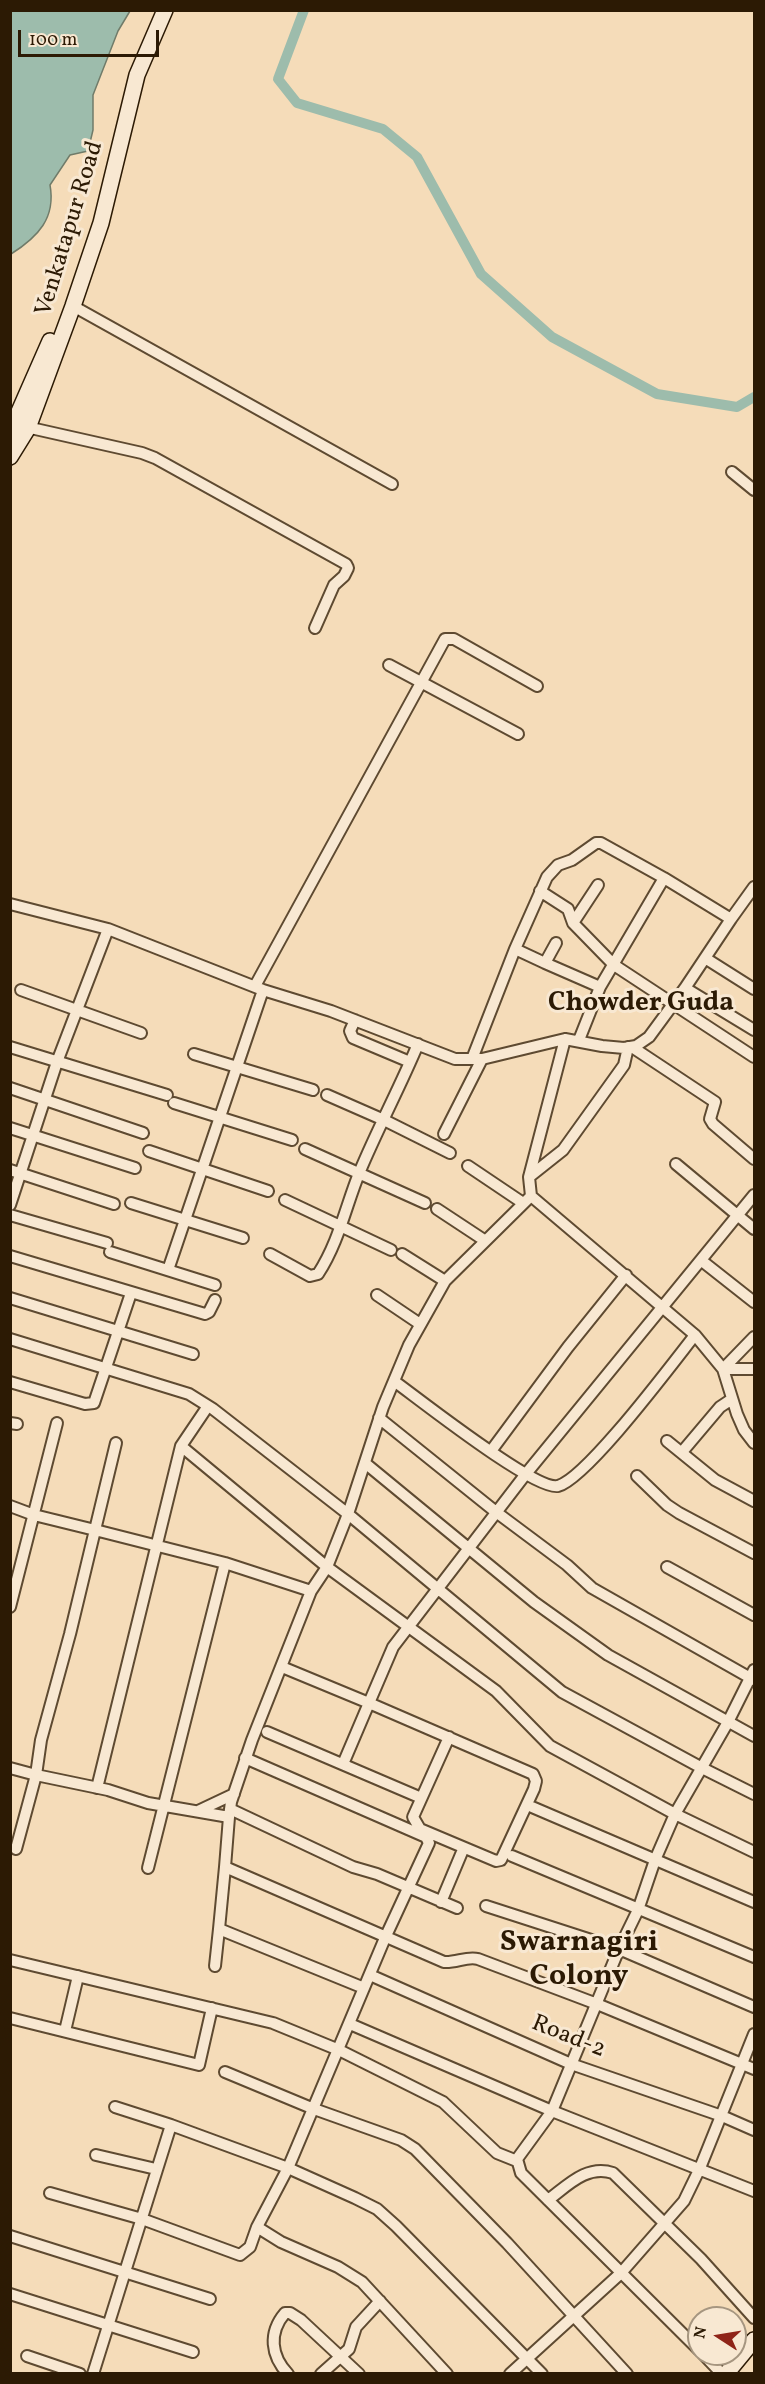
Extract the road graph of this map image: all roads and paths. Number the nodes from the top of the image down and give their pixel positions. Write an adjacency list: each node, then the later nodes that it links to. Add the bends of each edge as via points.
1 (157, 10): 4 (street, via 130,72 94,223)
2 (165, 10): 3 (street, Venkatapur Road, via 137,75 101,223)
3 (73, 306): 4 (street, Venkatapur Road); 7 (street)
4 (16, 427): 5 (street, Venkatapur Road); 9 (street, via 155,458 346,564 348,568 334,585)
5 (10, 457)
6 (732, 472): 8 (street)
7 (392, 484)
8 (754, 490)
9 (315, 628)
10 (389, 665): 11 (street)
11 (422, 682): 12 (street, via 448,638); 13 (street); 29 (street)
12 (537, 686)
13 (518, 734)
14 (664, 878): 17 (street, via 596,843 558,865); 20 (street); 27 (street)
15 (598, 885): 21 (street)
16 (754, 887): 18 (street)
17 (540, 891): 21 (street, via 568,909); 24 (street)
18 (750, 902): 20 (street)
19 (10, 904): 22 (street)
20 (730, 919): 25 (street)
21 (573, 922): 27 (street)
22 (108, 929): 29 (street); 34 (street)
23 (555, 943): 26 (street)
24 (515, 949): 26 (street); 45 (street)
25 (705, 958): 30 (street); 31 (street)
26 (545, 963): 28 (street)
27 (614, 965): 28 (street); 33 (street)
28 (600, 987): 39 (street)
29 (259, 988): 35 (street); 48 (street)
30 (685, 988): 33 (street); 36 (street)
31 (754, 989)
32 (21, 990): 34 (street)
33 (673, 1005): 42 (street, via 649,1036); 44 (street)
34 (75, 1010): 37 (street); 46 (street)
35 (355, 1020): 40 (street); 47 (street, via 350,1031 353,1038)
36 (754, 1030)
37 (141, 1033)
38 (565, 1039): 39 (street); 45 (street); 70 (street)
39 (579, 1040): 42 (street)
40 (418, 1044): 45 (street, via 455,1059); 47 (street)
41 (10, 1047): 46 (street)
42 (630, 1047): 63 (street, via 715,1102 710,1119 713,1124); 70 (street, via 624,1065 563,1150)
43 (194, 1054): 48 (street)
44 (754, 1058)
45 (477, 1059): 57 (street)
46 (57, 1062): 52 (street); 53 (street)
47 (410, 1062): 54 (street)
48 (238, 1067): 50 (street); 53 (street)
49 (10, 1088): 52 (street)
50 (313, 1090)
51 (327, 1095): 54 (street)
52 (45, 1099): 56 (street); 58 (street)
53 (221, 1118): 59 (street); 67 (street)
54 (384, 1120): 62 (street); 69 (street)
55 (10, 1128): 58 (street)
56 (143, 1133)
57 (444, 1134)
58 (34, 1135): 66 (street); 68 (street)
59 (292, 1140)
60 (305, 1149): 69 (street)
61 (149, 1151): 67 (street)
62 (450, 1153)
63 (754, 1159)
64 (676, 1164): 81 (street)
65 (468, 1166): 73 (street)
66 (135, 1168)
67 (204, 1170): 71 (street); 82 (street)
68 (16, 1171): 77 (street); 78 (street)
69 (359, 1173): 76 (street); 83 (street)
70 (530, 1177): 73 (street)
71 (268, 1191)
72 (754, 1195): 81 (street)
73 (527, 1199): 86 (street); 91 (street)
74 (285, 1200): 83 (street)
75 (132, 1203): 82 (street)
76 (425, 1203)
77 (114, 1204)
78 (10, 1205)
79 (437, 1209): 86 (street)
80 (10, 1215): 90 (street)
81 (739, 1215): 84 (street); 89 (street)
82 (186, 1220): 85 (street); 90 (street)
83 (341, 1226): 87 (street, via 326,1262 314,1276); 92 (street, via 397,1252)
84 (754, 1229)
85 (243, 1238)
86 (484, 1240): 92 (street)
87 (270, 1254)
88 (10, 1256): 94 (street)
89 (702, 1261): 98 (street); 99 (street)
90 (168, 1270): 93 (street)
91 (626, 1275): 99 (street); 119 (street)
92 (445, 1281): 100 (street)
93 (214, 1285)
94 (131, 1293): 97 (street, via 205,1314); 101 (street)
95 (377, 1295): 100 (street)
96 (10, 1298): 101 (street)
97 (215, 1300)
98 (754, 1302)
99 (662, 1306): 102 (street); 122 (street)
100 (420, 1324): 109 (street)
101 (119, 1330): 105 (street); 106 (street)
102 (695, 1335): 108 (street); 122 (street, via 580,1471 558,1486)
103 (754, 1336): 108 (street)
104 (10, 1338): 106 (street)
105 (193, 1354)
106 (106, 1368): 110 (street, via 97,1397 90,1405); 112 (street, via 186,1393)
107 (754, 1368): 108 (street)
108 (723, 1369): 111 (street)
109 (394, 1381): 113 (street); 119 (street)
110 (10, 1382)
111 (732, 1399): 117 (street, via 744,1430); 120 (street, via 720,1407)
112 (208, 1406): 118 (street); 127 (street)
113 (379, 1418): 121 (street); 126 (street)
114 (57, 1423): 128 (street)
115 (667, 1441): 120 (street)
116 (117, 1443): 129 (street)
117 (754, 1443)
118 (181, 1446): 130 (street); 135 (street)
119 (491, 1451): 122 (street)
120 (681, 1452): 124 (street, via 715,1480)
121 (365, 1463): 127 (street); 131 (street)
122 (525, 1475): 126 (street)
123 (637, 1476): 132 (street, via 679,1513)
124 (754, 1501)
125 (10, 1506): 128 (street)
126 (496, 1512): 131 (street); 142 (street, via 592,1588)
127 (348, 1514): 135 (street); 136 (street)
128 (34, 1515): 129 (street); 138 (street)
129 (95, 1530): 130 (street); 152 (street, via 41,1740)
130 (157, 1545): 133 (street); 153 (street)
131 (468, 1550): 136 (street); 144 (street, via 608,1655)
132 (754, 1553)
133 (225, 1563): 137 (street); 157 (street)
134 (667, 1566): 139 (street)
135 (327, 1567): 137 (street); 140 (street)
136 (438, 1590): 140 (street); 151 (street, via 562,1692)
137 (311, 1591): 141 (street)
138 (10, 1607)
139 (754, 1615)
140 (410, 1626): 143 (street, via 393,1647); 161 (street, via 496,1691 550,1746)
141 (282, 1667): 143 (street); 148 (street)
142 (753, 1676): 144 (street)
143 (369, 1703): 147 (street); 149 (street)
144 (728, 1722): 146 (street); 151 (street)
145 (267, 1732): 149 (street)
146 (754, 1736)
147 (449, 1737): 147 (street, via 414,1817 415,1823 420,1829 501,1860 536,1781 533,1774)
148 (245, 1758): 154 (street); 169 (street, via 429,1839)
149 (344, 1764): 156 (street)
150 (10, 1768): 152 (street)
151 (702, 1768): 155 (street); 161 (street)
152 (36, 1775): 153 (street); 162 (street)
153 (97, 1788): 157 (street)
154 (234, 1794): 159 (street); 160 (street)
155 (754, 1794)
156 (419, 1797)
157 (164, 1806): 159 (street); 167 (street)
158 (532, 1807): 166 (street)
159 (198, 1811): 160 (street)
160 (230, 1813): 168 (street); 169 (street)
161 (675, 1814): 164 (street); 166 (street)
162 (16, 1849)
163 (462, 1852): 170 (street)
164 (754, 1852)
165 (512, 1856): 174 (street)
166 (655, 1860): 171 (street); 174 (street)
167 (148, 1868)
168 (225, 1868): 175 (street); 176 (street)
169 (409, 1889): 170 (street); 176 (street)
170 (441, 1902): 173 (street)
171 (754, 1902)
172 (486, 1906): 177 (street)
173 (457, 1908)
174 (638, 1910): 177 (street); 178 (street)
175 (219, 1929): 180 (street); 183 (street)
176 (385, 1938): 181 (street); 184 (street, via 444,1962 472,1957)
177 (619, 1949): 184 (street); 185 (street)
178 (754, 1958)
179 (10, 1960): 182 (street)
180 (215, 1966)
181 (370, 1975): 183 (street); 192 (street, Road-2)
182 (78, 1976): 186 (street); 189 (street)
183 (364, 1989): 188 (street)
184 (597, 2004): 192 (street); 193 (street)
185 (754, 2007)
186 (212, 2008): 189 (street, via 199,2065); 191 (street, via 273,2023)
187 (10, 2018): 189 (street)
188 (350, 2024): 191 (street); 198 (street)
189 (65, 2031)
190 (754, 2034): 193 (street)
191 (339, 2050): 197 (street); 203 (street, via 443,2102 496,2153)
192 (571, 2064): 198 (street); 199 (street, Road-2)
193 (743, 2064): 194 (street); 199 (street)
194 (754, 2069)
195 (225, 2072): 197 (street)
196 (115, 2107): 200 (street)
197 (314, 2109): 204 (street); 219 (street, via 401,2140 415,2149)
198 (552, 2111): 203 (street); 205 (street)
199 (722, 2116): 201 (street, Road-2); 205 (street)
200 (171, 2125): 204 (street); 206 (street)
201 (754, 2130)
202 (96, 2155): 206 (street)
203 (517, 2161): 209 (street, via 521,2173)
204 (288, 2168): 212 (street); 227 (street, via 377,2209)
205 (700, 2168): 207 (street); 211 (street, via 684,2201)
206 (156, 2169): 210 (street)
207 (754, 2191)
208 (50, 2193): 210 (street)
209 (548, 2200): 211 (street, via 579,2176 606,2171 613,2173); 215 (street)
210 (142, 2220): 212 (street, via 240,2255 250,2247); 214 (street)
211 (665, 2224): 215 (street); 220 (street)
212 (257, 2227): 218 (street, via 338,2267 362,2282)
213 (10, 2236): 214 (street)
214 (125, 2272): 217 (street); 221 (street)
215 (621, 2273): 219 (street); 222 (street)
216 (10, 2294): 221 (street)
217 (210, 2299)
218 (380, 2301): 226 (street, via 356,2327 349,2349); 233 (street)
219 (575, 2317): 227 (street); 236 (street)
220 (754, 2318)
221 (108, 2325): 224 (street); 229 (street)
222 (687, 2338)
223 (754, 2343): 237 (street)
224 (193, 2352)
225 (27, 2356): 228 (street)
226 (341, 2356): 230 (street, via 296,2316 285,2313 276,2331 274,2352); 231 (street); 232 (street)
227 (527, 2358): 234 (street); 235 (street)
228 (80, 2373)
229 (93, 2373)
230 (288, 2373)
231 (321, 2373)
232 (359, 2373)
233 (447, 2373)
234 (510, 2373)
235 (542, 2373)
236 (627, 2373)
237 (724, 2373)

